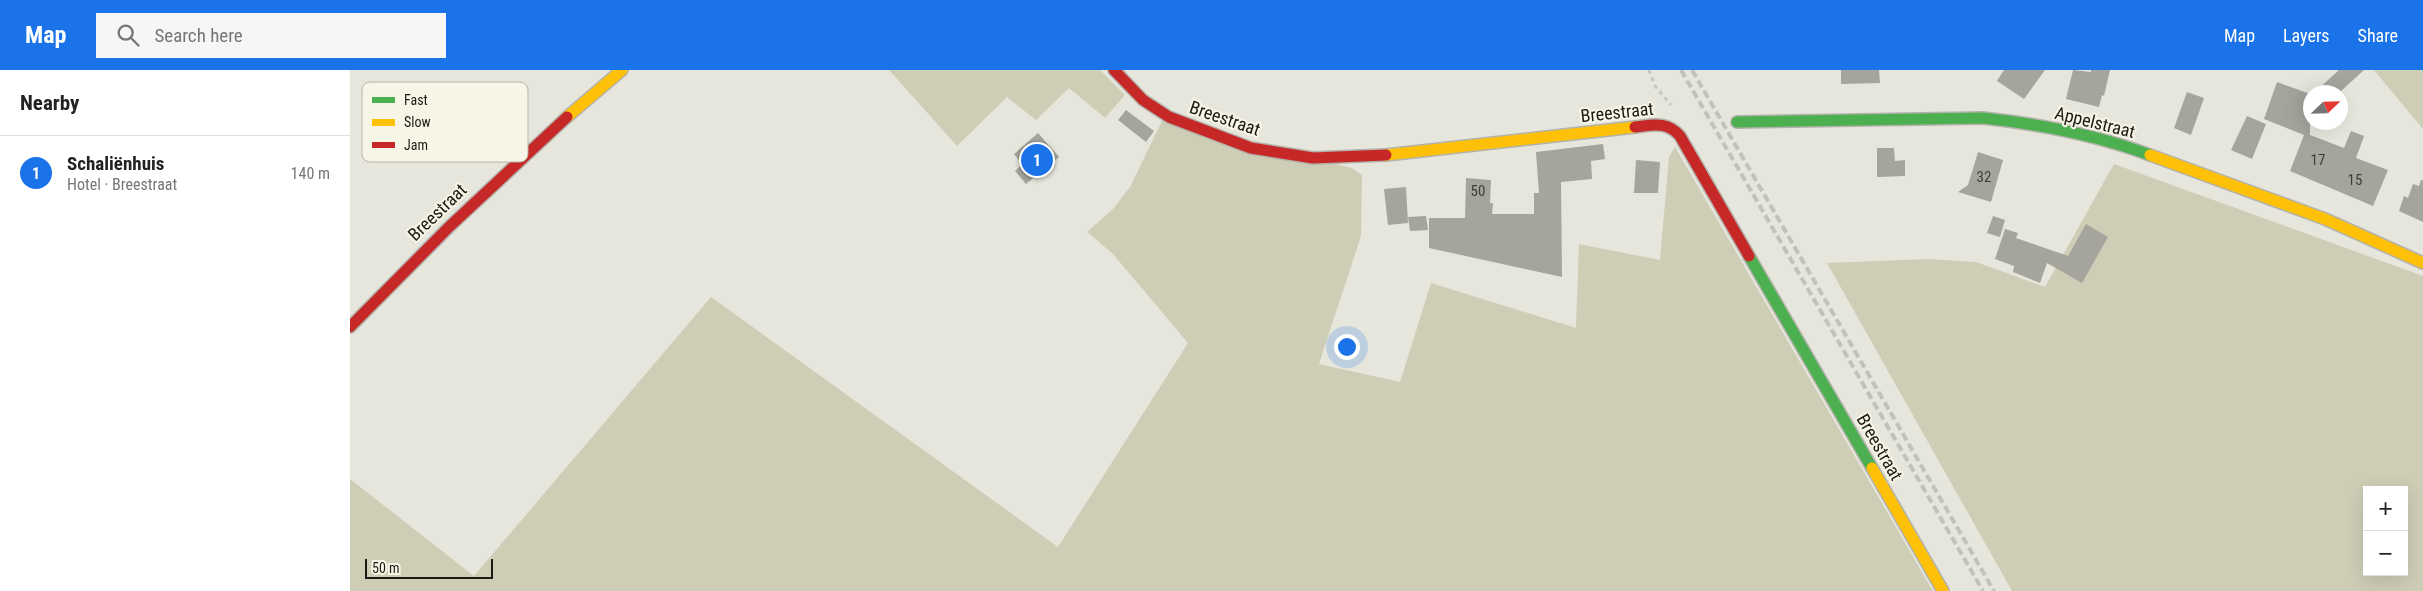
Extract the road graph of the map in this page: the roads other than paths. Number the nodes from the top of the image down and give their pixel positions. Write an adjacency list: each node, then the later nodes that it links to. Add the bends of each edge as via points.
1 (622, 70): 4 (street, Breestraat)
2 (1114, 70): 8 (street, Breestraat, via 1143,100 1196,129 1251,148 1313,158 1369,157 1665,124 1673,128)
3 (1737, 122): 6 (street, Appelstraat, via 1983,118 2086,135 2144,152 2325,219)
4 (528, 152)
5 (517, 162): 7 (street, Breestraat, via 414,259)
6 (2423, 263)
7 (350, 327)
8 (1943, 591)

